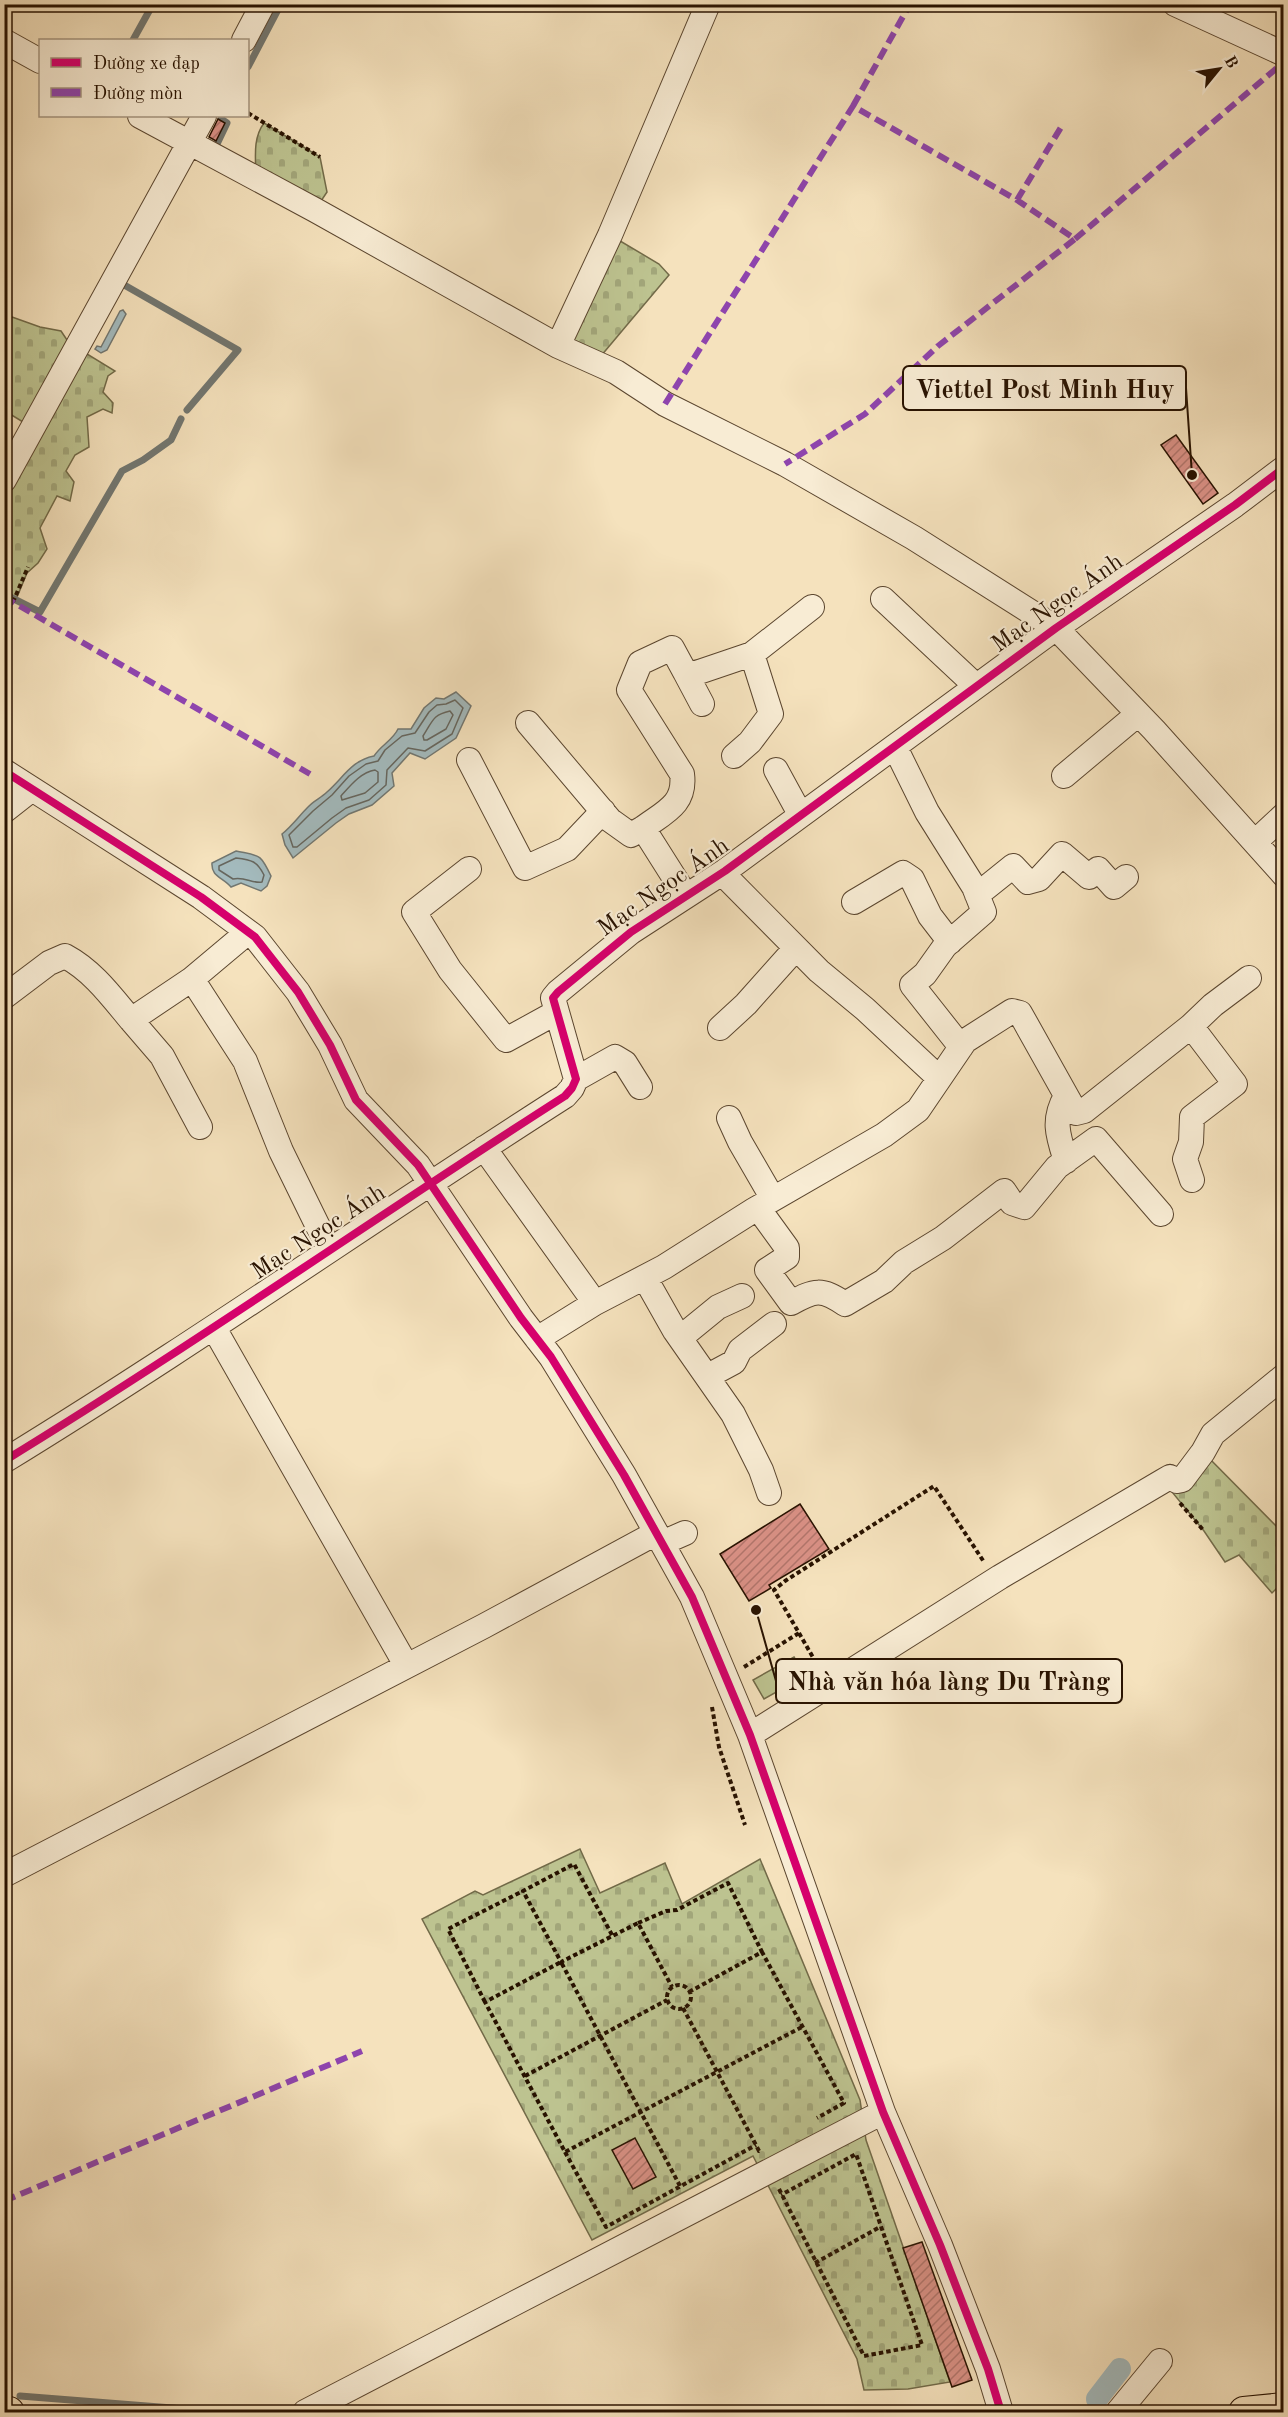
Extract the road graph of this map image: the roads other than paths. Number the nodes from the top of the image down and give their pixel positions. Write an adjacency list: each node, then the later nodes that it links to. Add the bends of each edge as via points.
1 (263, 4): 4 (street)
2 (708, 4): 11 (street, via 610,235)
3 (1175, 4): 6 (street)
4 (245, 39)
5 (4, 41): 7 (street)
6 (1284, 54)
7 (39, 60)
8 (142, 117): 10 (street)
9 (203, 117): 10 (street)
10 (189, 143): 11 (street); 13 (street)
11 (558, 346): 16 (street, via 616,372 665,404 785,464 914,538)
12 (1284, 468): 16 (street, Mạc Ngọc Ánh)
13 (4, 480)
14 (883, 599): 19 (street)
15 (812, 607): 17 (street)
16 (1056, 628): 19 (street, Mạc Ngọc Ánh); 21 (street)
17 (752, 654): 18 (street, via 696,673); 24 (street, via 771,714)
18 (685, 672): 20 (street); 34 (street, via 672,648 640,663 629,690 682,774 680,799)
19 (976, 686): 23 (street, Mạc Ngọc Ánh)
20 (702, 705)
21 (1138, 714): 28 (street); 35 (street)
22 (528, 723): 31 (street)
23 (895, 747): 32 (street, Mạc Ngọc Ánh); 41 (street, via 927,812)
24 (734, 756)
25 (469, 760): 31 (street, via 525,868 567,849)
26 (776, 770): 32 (street)
27 (4, 771): 29 (street)
28 (1064, 776)
29 (32, 789): 30 (street); 43 (street, via 201,897)
30 (4, 811)
31 (603, 811): 34 (street, via 631,835)
32 (800, 814): 37 (street, Mạc Ngọc Ánh)
33 (1284, 815): 35 (street)
34 (643, 828): 40 (street)
35 (1255, 842): 38 (street)
36 (470, 869): 49 (street, via 414,912 450,970 506,1040)
37 (722, 873): 40 (street, Mạc Ngọc Ánh); 45 (street)
38 (1284, 875)
39 (1126, 877): 41 (street, via 1114,887 1098,869 1089,877 1062,854 1039,879 1028,882 1012,866)
40 (686, 896): 49 (street, Mạc Ngọc Ánh, via 631,932 555,994)
41 (977, 896): 44 (street, via 984,912)
42 (854, 902): 44 (street, via 903,873 912,879 930,916)
43 (248, 932): 47 (street); 63 (street, via 298,992 356,1100 418,1165)
44 (950, 942): 53 (street, via 912,985)
45 (796, 948): 52 (street); 54 (street)
46 (1248, 978): 51 (street)
47 (192, 979): 50 (street); 66 (street, via 245,1061 281,1151)
48 (4, 997): 50 (street, via 49,963 65,956 93,976)
49 (557, 1012): 55 (street)
50 (131, 1020): 59 (street, via 166,1062)
51 (1191, 1026): 57 (street, via 1084,1111 1076,1113); 62 (street, via 1235,1084 1192,1117 1191,1142 1185,1159)
52 (720, 1028)
53 (961, 1047): 54 (street); 57 (street, via 1012,1011 1020,1012)
54 (939, 1078): 64 (street, via 918,1110 884,1135)
55 (576, 1079): 56 (street, via 615,1057 625,1063); 60 (street, Mạc Ngọc Ánh, via 565,1096)
56 (640, 1088)
57 (1066, 1096): 61 (street, via 1058,1110 1057,1133)
58 (729, 1118): 64 (street)
59 (200, 1126)
60 (484, 1148): 63 (street, Mạc Ngọc Ánh); 69 (street)
61 (1065, 1161): 64 (street, via 1024,1207 1012,1203 1004,1191 943,1238 904,1262 884,1281 860,1288 845,1304 822,1291 791,1303 768,1270 787,1257 787,1248); 65 (street, via 1096,1139)
62 (1192, 1180)
63 (430, 1183): 66 (street, Mạc Ngọc Ánh); 73 (street)
64 (766, 1204): 67 (street)
65 (1161, 1214)
66 (329, 1249): 71 (street, Mạc Ngọc Ánh)
67 (645, 1278): 69 (street); 72 (street)
68 (742, 1296): 72 (street, via 718,1307)
69 (595, 1303): 73 (street)
70 (774, 1324): 74 (street, via 740,1350 734,1362)
71 (214, 1328): 76 (street, Mạc Ngọc Ánh); 80 (street)
72 (680, 1338): 74 (street)
73 (537, 1339): 79 (street, via 571,1388)
74 (708, 1376): 77 (street, via 733,1414)
75 (1284, 1376): 81 (street, via 1213,1434 1185,1477 1177,1481 1170,1477 1000,1577)
76 (4, 1461)
77 (769, 1493)
78 (685, 1533): 79 (street)
79 (659, 1538): 80 (street); 81 (street, via 696,1606 740,1674)
80 (406, 1665): 82 (street)
81 (750, 1735): 83 (street)
82 (4, 1875)
83 (883, 2112): 89 (street); 90 (street, via 944,2255)
84 (1160, 2361): 91 (street)
85 (4, 2403): 88 (street)
86 (1284, 2408): 92 (main road)
87 (4, 2412): 88 (main road)
88 (9, 2412)
89 (305, 2412)
90 (1001, 2412)
91 (1118, 2412)
92 (1244, 2412)

